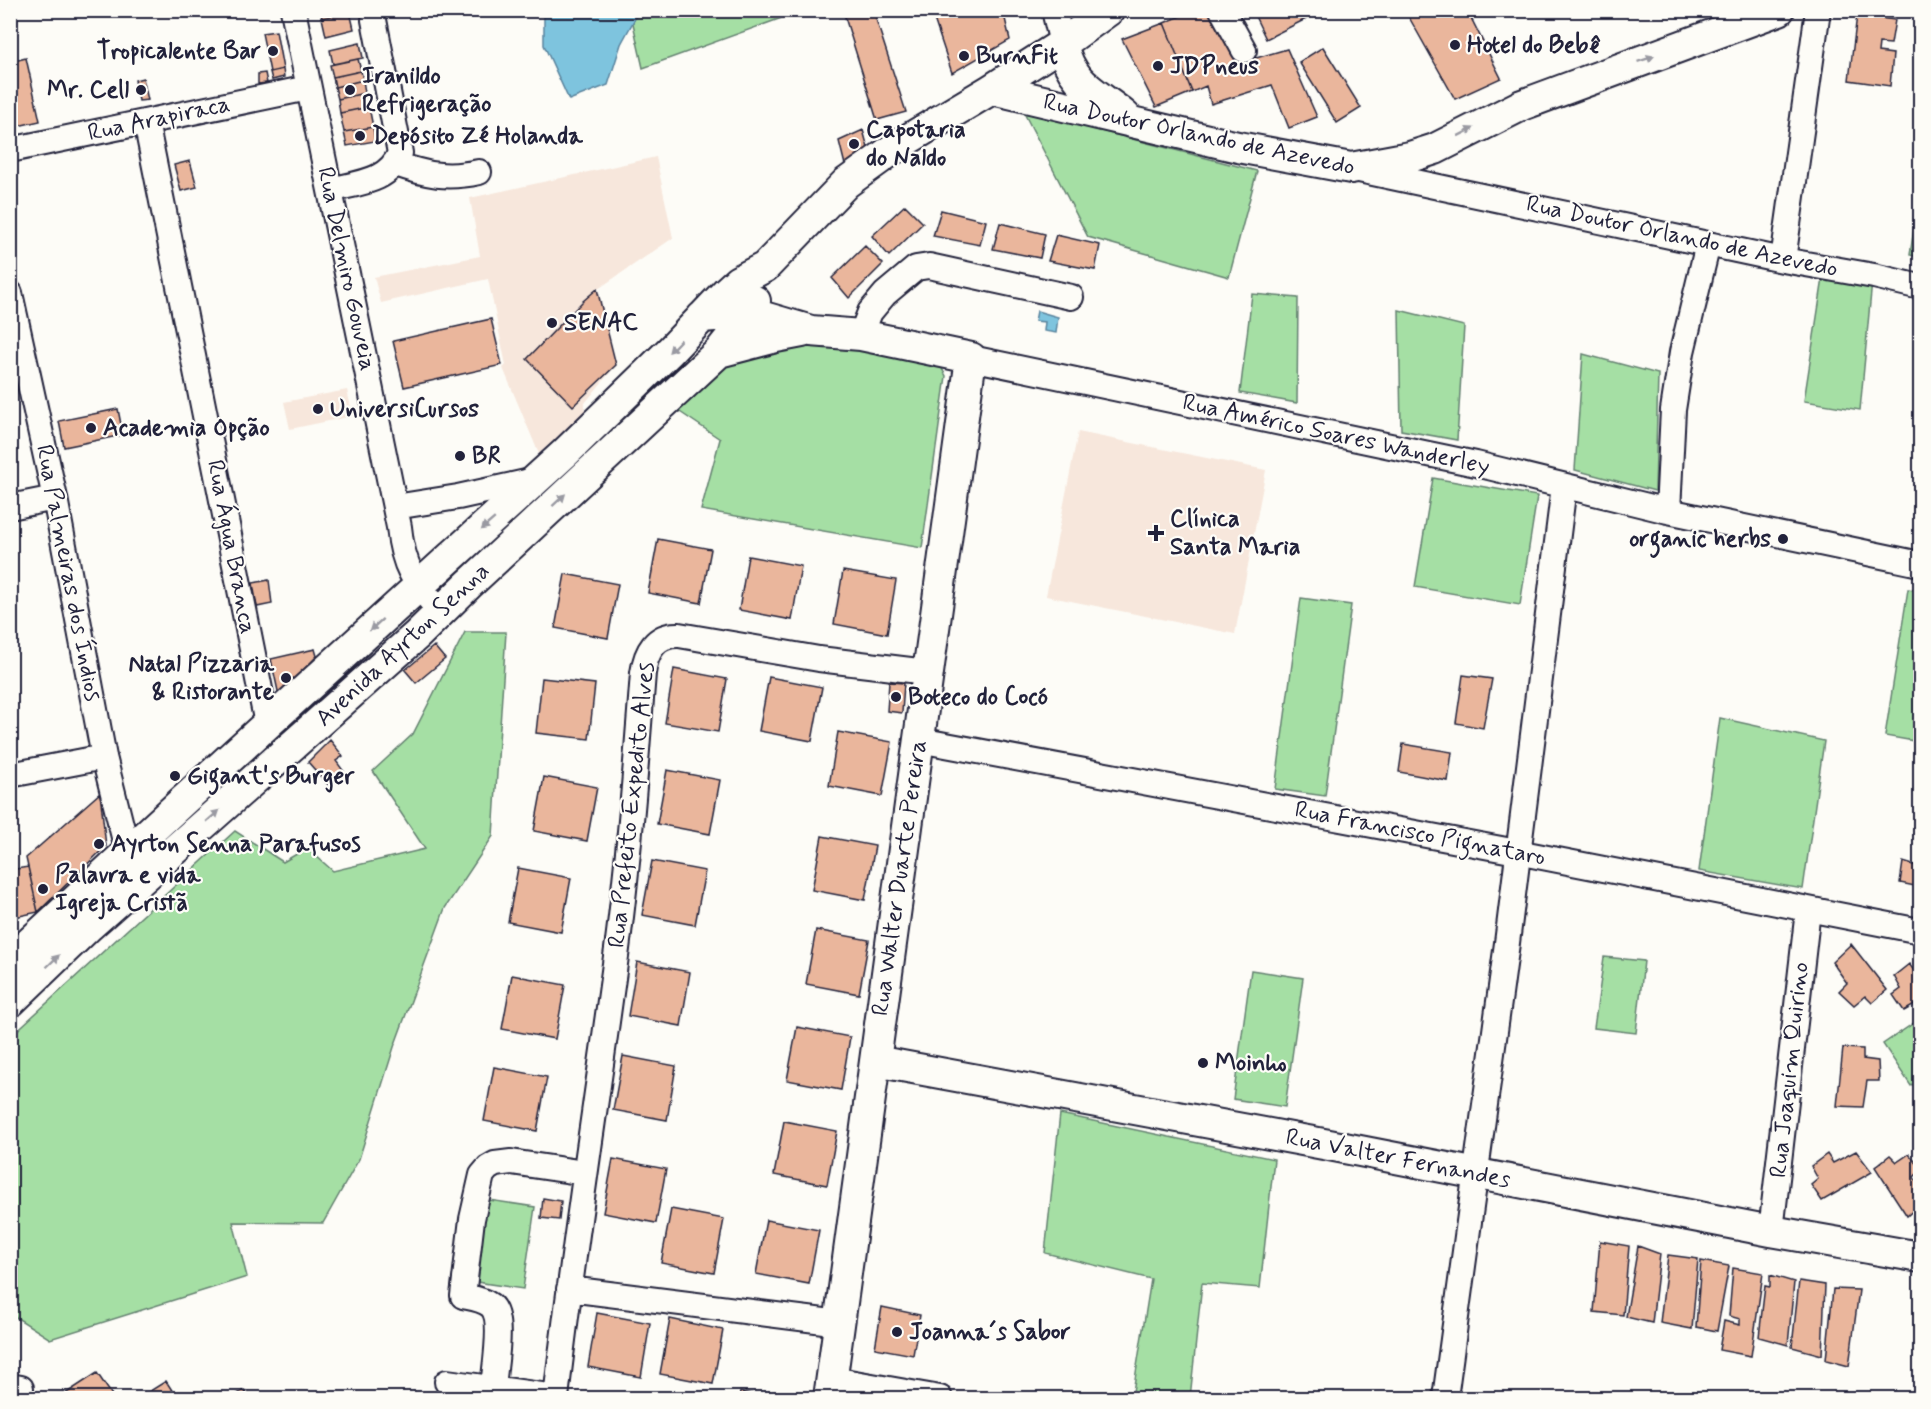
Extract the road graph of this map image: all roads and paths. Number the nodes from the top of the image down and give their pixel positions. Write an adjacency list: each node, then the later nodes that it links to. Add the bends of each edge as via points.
1 (292, 10): 10 (street, Rua Delmiro Gouveia)
2 (1054, 10): 8 (street)
3 (1222, 10): 9 (street)
4 (1779, 10): 14 (main road, one-way to 4, via 1522,105)
5 (1818, 10): 22 (street)
6 (1103, 13): 8 (main road, Avenida Ayrton Senna)
7 (374, 20): 16 (street, via 400,153)
8 (1062, 44): 11 (main road, Avenida Ayrton Senna); 12 (main road, via 1074,75)
9 (1244, 50)
10 (308, 88): 13 (street, Rua Arapiraca); 20 (street, Rua Delmiro Gouveia)
11 (992, 89): 12 (main road, Rua Doutor Orlando de Azevedo); 23 (main road, Avenida Ayrton Senna, via 871,163)
12 (1130, 121): 17 (main road, Rua Doutor Orlando de Azevedo)
13 (146, 122): 15 (street, Rua Arapiraca); 43 (street, Rua Água Branca)
14 (1435, 148): 17 (main road, via 1410,158); 19 (street, via 1431,168)
15 (10, 150)
16 (396, 164): 18 (street, via 437,176); 20 (street, via 376,178)
17 (1351, 168): 19 (street, Rua Doutor Orlando de Azevedo)
18 (479, 172)
19 (1443, 187): 21 (street, Rua Doutor Orlando de Azevedo)
20 (330, 190): 38 (street, Rua Delmiro Gouveia)
21 (1708, 244): 22 (street, Rua Doutor Orlando de Azevedo); 37 (street, via 1682,352 1673,410)
22 (1783, 260): 24 (street, Rua Doutor Orlando de Azevedo)
23 (758, 270): 27 (main road, Avenida Ayrton Senna, via 762,285); 28 (main road, Avenida Ayrton Senna, via 727,291)
24 (1920, 286)
25 (11, 296): 35 (street, Rua Palmeiras dos Índios)
26 (1071, 297): 30 (street, via 929,266 916,268 870,312)
27 (750, 313): 28 (main road, Rua Américo Soares Wanderley); 29 (main road, Rua Américo Soares Wanderley); 31 (main road, Avenida Ayrton Senna)
28 (702, 317): 33 (main road, Avenida Ayrton Senna, one-way to 33)
29 (811, 332): 30 (main road, Rua Américo Soares Wanderley); 31 (main road)
30 (861, 334): 32 (main road, Rua Américo Soares Wanderley)
31 (719, 351): 41 (main road, Avenida Ayrton Senna, one-way to 31)
32 (971, 358): 34 (street, Rua Américo Soares Wanderley); 42 (main road, Rua Walter Duarte Pereira)
33 (535, 480): 38 (street, via 458,497); 40 (main road, Avenida Ayrton Senna, one-way to 40)
34 (1564, 486): 37 (street, Rua Américo Soares Wanderley); 48 (street)
35 (55, 498): 36 (street); 45 (street, Rua Palmeiras dos Índios)
36 (10, 507)
37 (1668, 511): 39 (street, Rua Américo Soares Wanderley)
38 (397, 517): 40 (street, Rua Delmiro Gouveia, via 419,554)
39 (1920, 564)
40 (427, 577): 41 (street, Rua Delmiro Gouveia); 43 (main road, Avenida Ayrton Senna, one-way to 43)
41 (441, 613): 51 (main road, Avenida Ayrton Senna, one-way to 41)
42 (927, 672): 44 (main road, Rua Walter Duarte Pereira); 56 (street, Rua Prefeito Expedito Alves, via 819,659 679,635 663,638 651,648 643,673 617,950)
43 (267, 724): 47 (main road, Avenida Ayrton Senna)
44 (919, 740): 48 (street, Rua Francisco Pignataro); 55 (main road, Rua Walter Duarte Pereira)
45 (104, 757): 46 (street); 47 (street, Rua Palmeiras dos Índios)
46 (10, 775)
47 (128, 852): 49 (main road, Avenida Ayrton Senna)
48 (1517, 852): 50 (street, Rua Francisco Pignataro); 57 (street)
49 (104, 876): 51 (main road, via 112,892 93,914); 53 (main road, Avenida Ayrton Senna)
50 (1808, 910): 52 (street, Rua Francisco Pignataro); 58 (street, Rua Joaquim Quirino)
51 (89, 926): 54 (main road, Avenida Ayrton Senna, one-way to 51)
52 (1920, 930)
53 (10, 961)
54 (10, 1002)
55 (875, 1061): 57 (main road, Rua Valter Fernandes); 61 (main road, Rua Walter Duarte Pereira)
56 (585, 1173): 60 (street, Rua Prefeito Expedito Alves); 63 (street, via 503,1162 482,1175 472,1219 463,1296 483,1301 496,1314)
57 (1476, 1174): 58 (main road, Rua Valter Fernandes); 67 (street)
58 (1771, 1232): 59 (main road, Rua Valter Fernandes)
59 (1920, 1257)
60 (568, 1289): 61 (street); 65 (street, Rua Prefeito Expedito Alves)
61 (840, 1323): 64 (main road, Rua Walter Duarte Pereira)
62 (447, 1382): 63 (street, Rua Prefeito Expedito Alves)
63 (493, 1388): 65 (street, Rua Prefeito Expedito Alves)
64 (831, 1389): 66 (street)
65 (556, 1398)
66 (940, 1398)
67 (1445, 1398)

